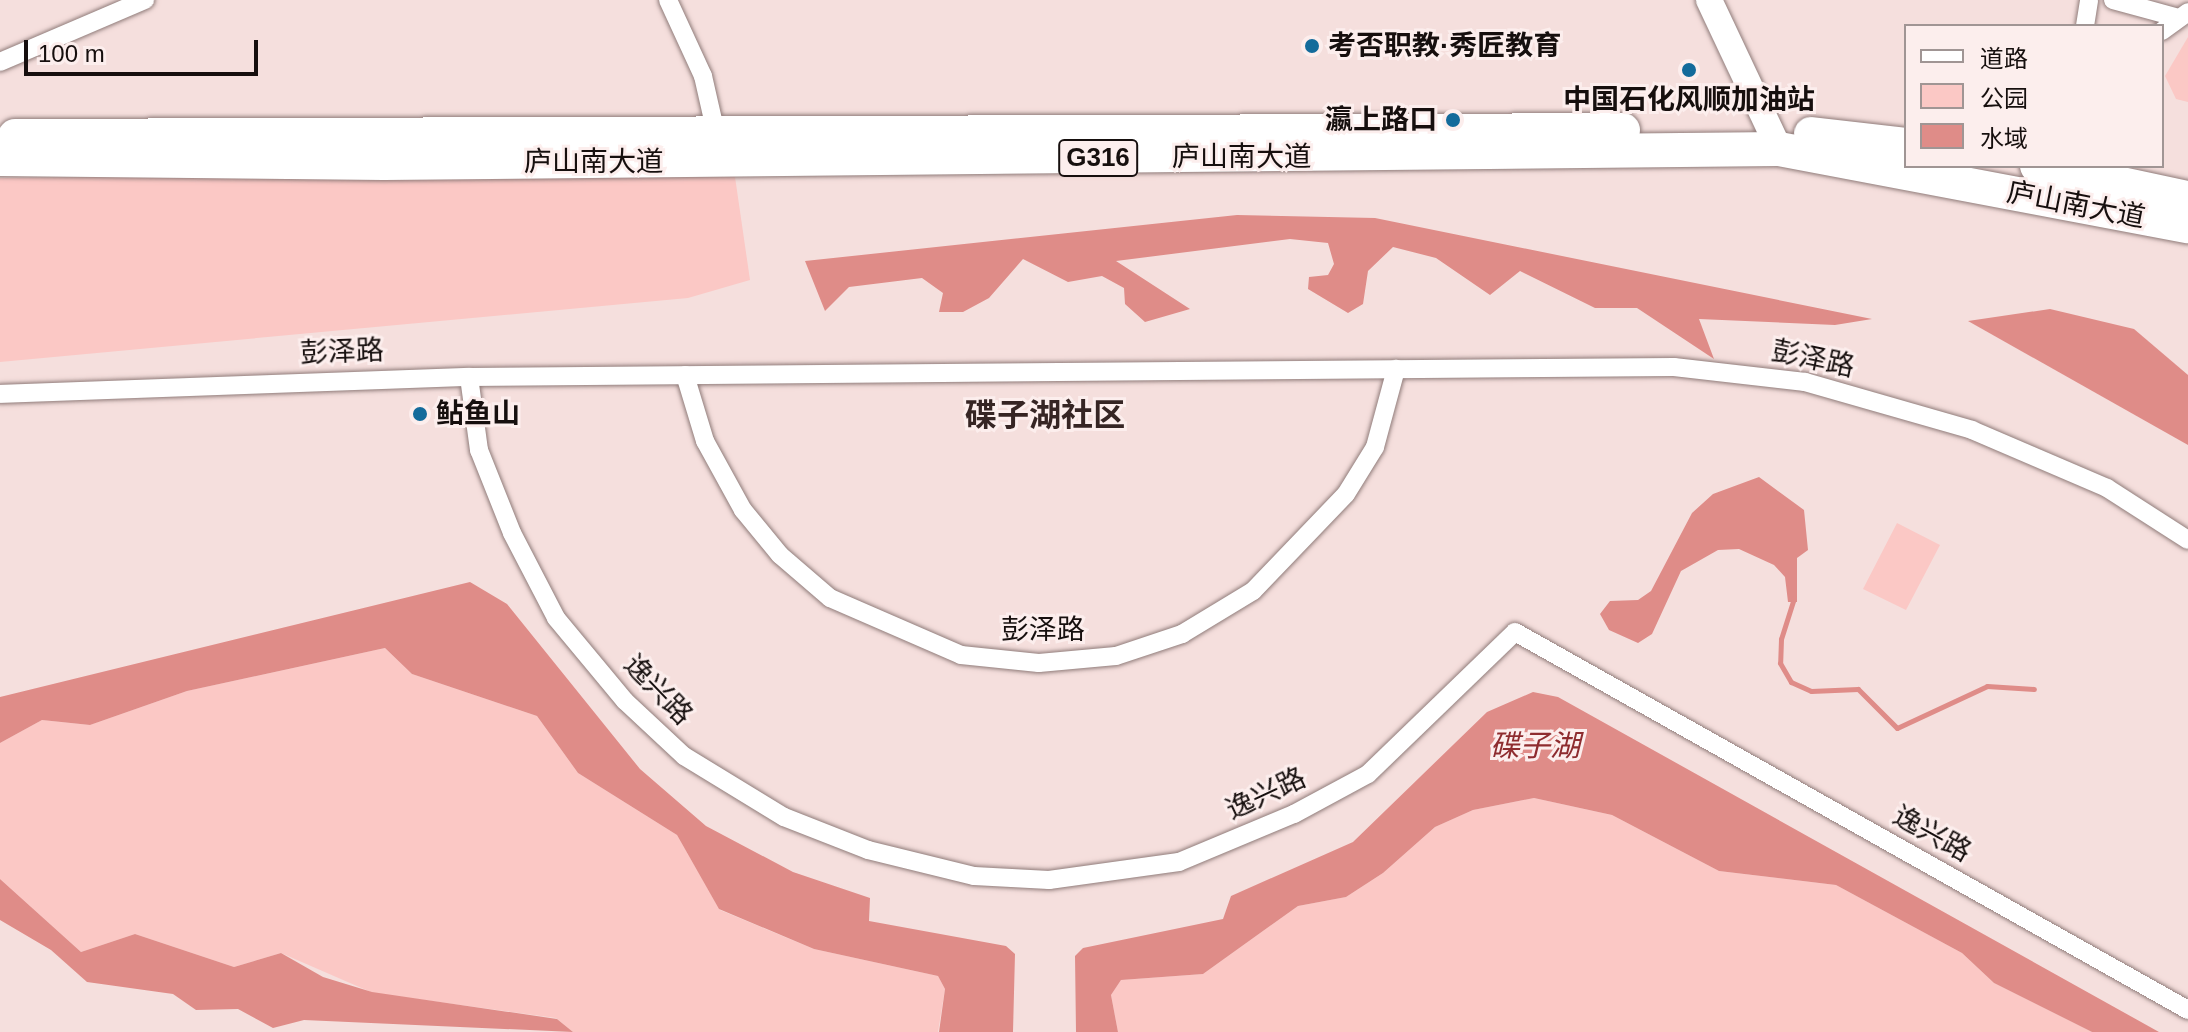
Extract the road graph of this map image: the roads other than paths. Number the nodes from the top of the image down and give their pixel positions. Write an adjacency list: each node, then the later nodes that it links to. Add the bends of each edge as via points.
1 (145, 0): 9 (street)
2 (668, 0): 10 (street, via 703,76)
3 (1709, 0): 12 (main road)
4 (2089, 0): 7 (street)
5 (2113, 0): 6 (street)
6 (2182, 14): 8 (street)
7 (2085, 24)
8 (2164, 29)
9 (0, 62)
10 (716, 133): 11 (highway, 庐山南大道 / G316); 12 (highway, 庐山南大道 / G316)
11 (0, 136)
12 (1774, 139): 13 (highway, 庐山南大道 / G316); 14 (highway, 庐山南大道 / G316, via 384,163); 15 (highway, 庐山南大道 / G316)
13 (1904, 145)
14 (0, 159)
15 (1904, 166)
16 (1912, 168): 20 (highway, 庐山南大道 / G316)
17 (2057, 168): 18 (highway, 庐山南大道)
18 (2096, 172): 19 (highway, 庐山南大道)
19 (2188, 198)
20 (2188, 226)
21 (1396, 369): 22 (street, 彭泽路); 22 (street, 彭泽路, via 1375,447 1346,494 1253,591 1182,634 1116,656 1039,663 961,655 830,598 780,555 743,510 705,441); 25 (street, 彭泽路, via 1674,367 1805,382 1972,430 2107,488)
22 (685, 375): 23 (street, 彭泽路)
23 (469, 377): 24 (street, 彭泽路); 26 (street, 逸兴路, via 479,450 512,533 556,618 625,701 684,756 784,817 868,850 974,876 1049,880 1179,862 1294,814 1368,774 1515,632)
24 (0, 394)
25 (2188, 540)
26 (2188, 1010)

